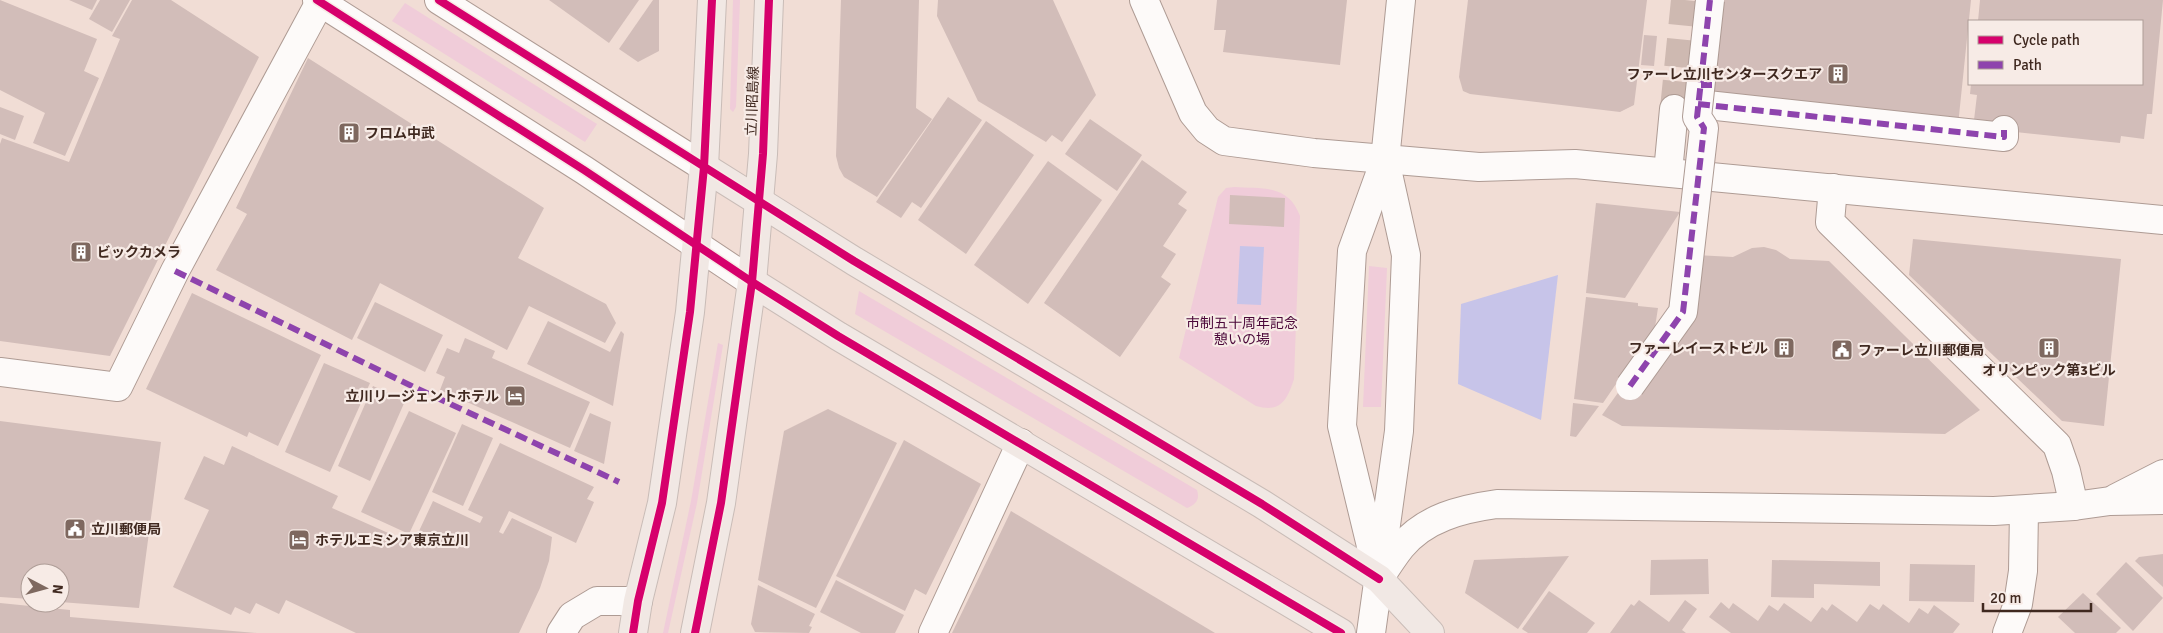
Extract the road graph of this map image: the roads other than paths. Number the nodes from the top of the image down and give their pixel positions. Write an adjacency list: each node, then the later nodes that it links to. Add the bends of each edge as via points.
1 (439, 0): 11 (street)
2 (712, 0): 11 (main road)
3 (769, 0): 14 (main road, 立川昭島線)
4 (1144, 0): 10 (street, via 1193,113 1207,130 1224,140 1314,154)
5 (1401, 0): 10 (street)
6 (1710, 0): 8 (street, bridge)
7 (318, 1): 16 (street); 18 (street, via 175,271 118,387)
8 (1700, 106): 9 (street, via 2004,137); 12 (street); 19 (street, bridge, via 1683,312)
9 (2004, 130)
10 (1385, 160): 12 (street, via 1479,167 1576,164); 26 (street, via 1406,255 1400,431); 26 (street, via 1352,251 1342,426)
11 (704, 167): 14 (main road); 16 (main road)
12 (1668, 172): 13 (street)
13 (1833, 188): 15 (street); 24 (street, via 1830,222 2057,444)
14 (759, 203): 17 (main road, 立川昭島線); 26 (main road, via 1262,504)
15 (2163, 220)
16 (698, 246): 17 (street); 27 (main road, via 662,503)
17 (752, 282): 20 (main road); 28 (main road, 立川昭島線)
18 (0, 372)
19 (1630, 386)
20 (1021, 443): 31 (street); 32 (main road)
21 (2163, 474): 23 (street)
22 (2163, 500): 23 (street)
23 (2110, 501): 24 (street)
24 (2074, 506): 25 (street)
25 (2024, 510): 26 (street, via 1497,504 1465,509 1429,523 1402,546); 35 (street, via 2023,571 2018,604)
26 (1379, 579): 33 (street); 34 (main road)
27 (638, 601): 29 (street, via 597,601 572,616); 30 (main road)
28 (700, 630)
29 (561, 633)
30 (632, 633)
31 (933, 633)
32 (1341, 633)
33 (1371, 633)
34 (1430, 633)
35 (2007, 633)

